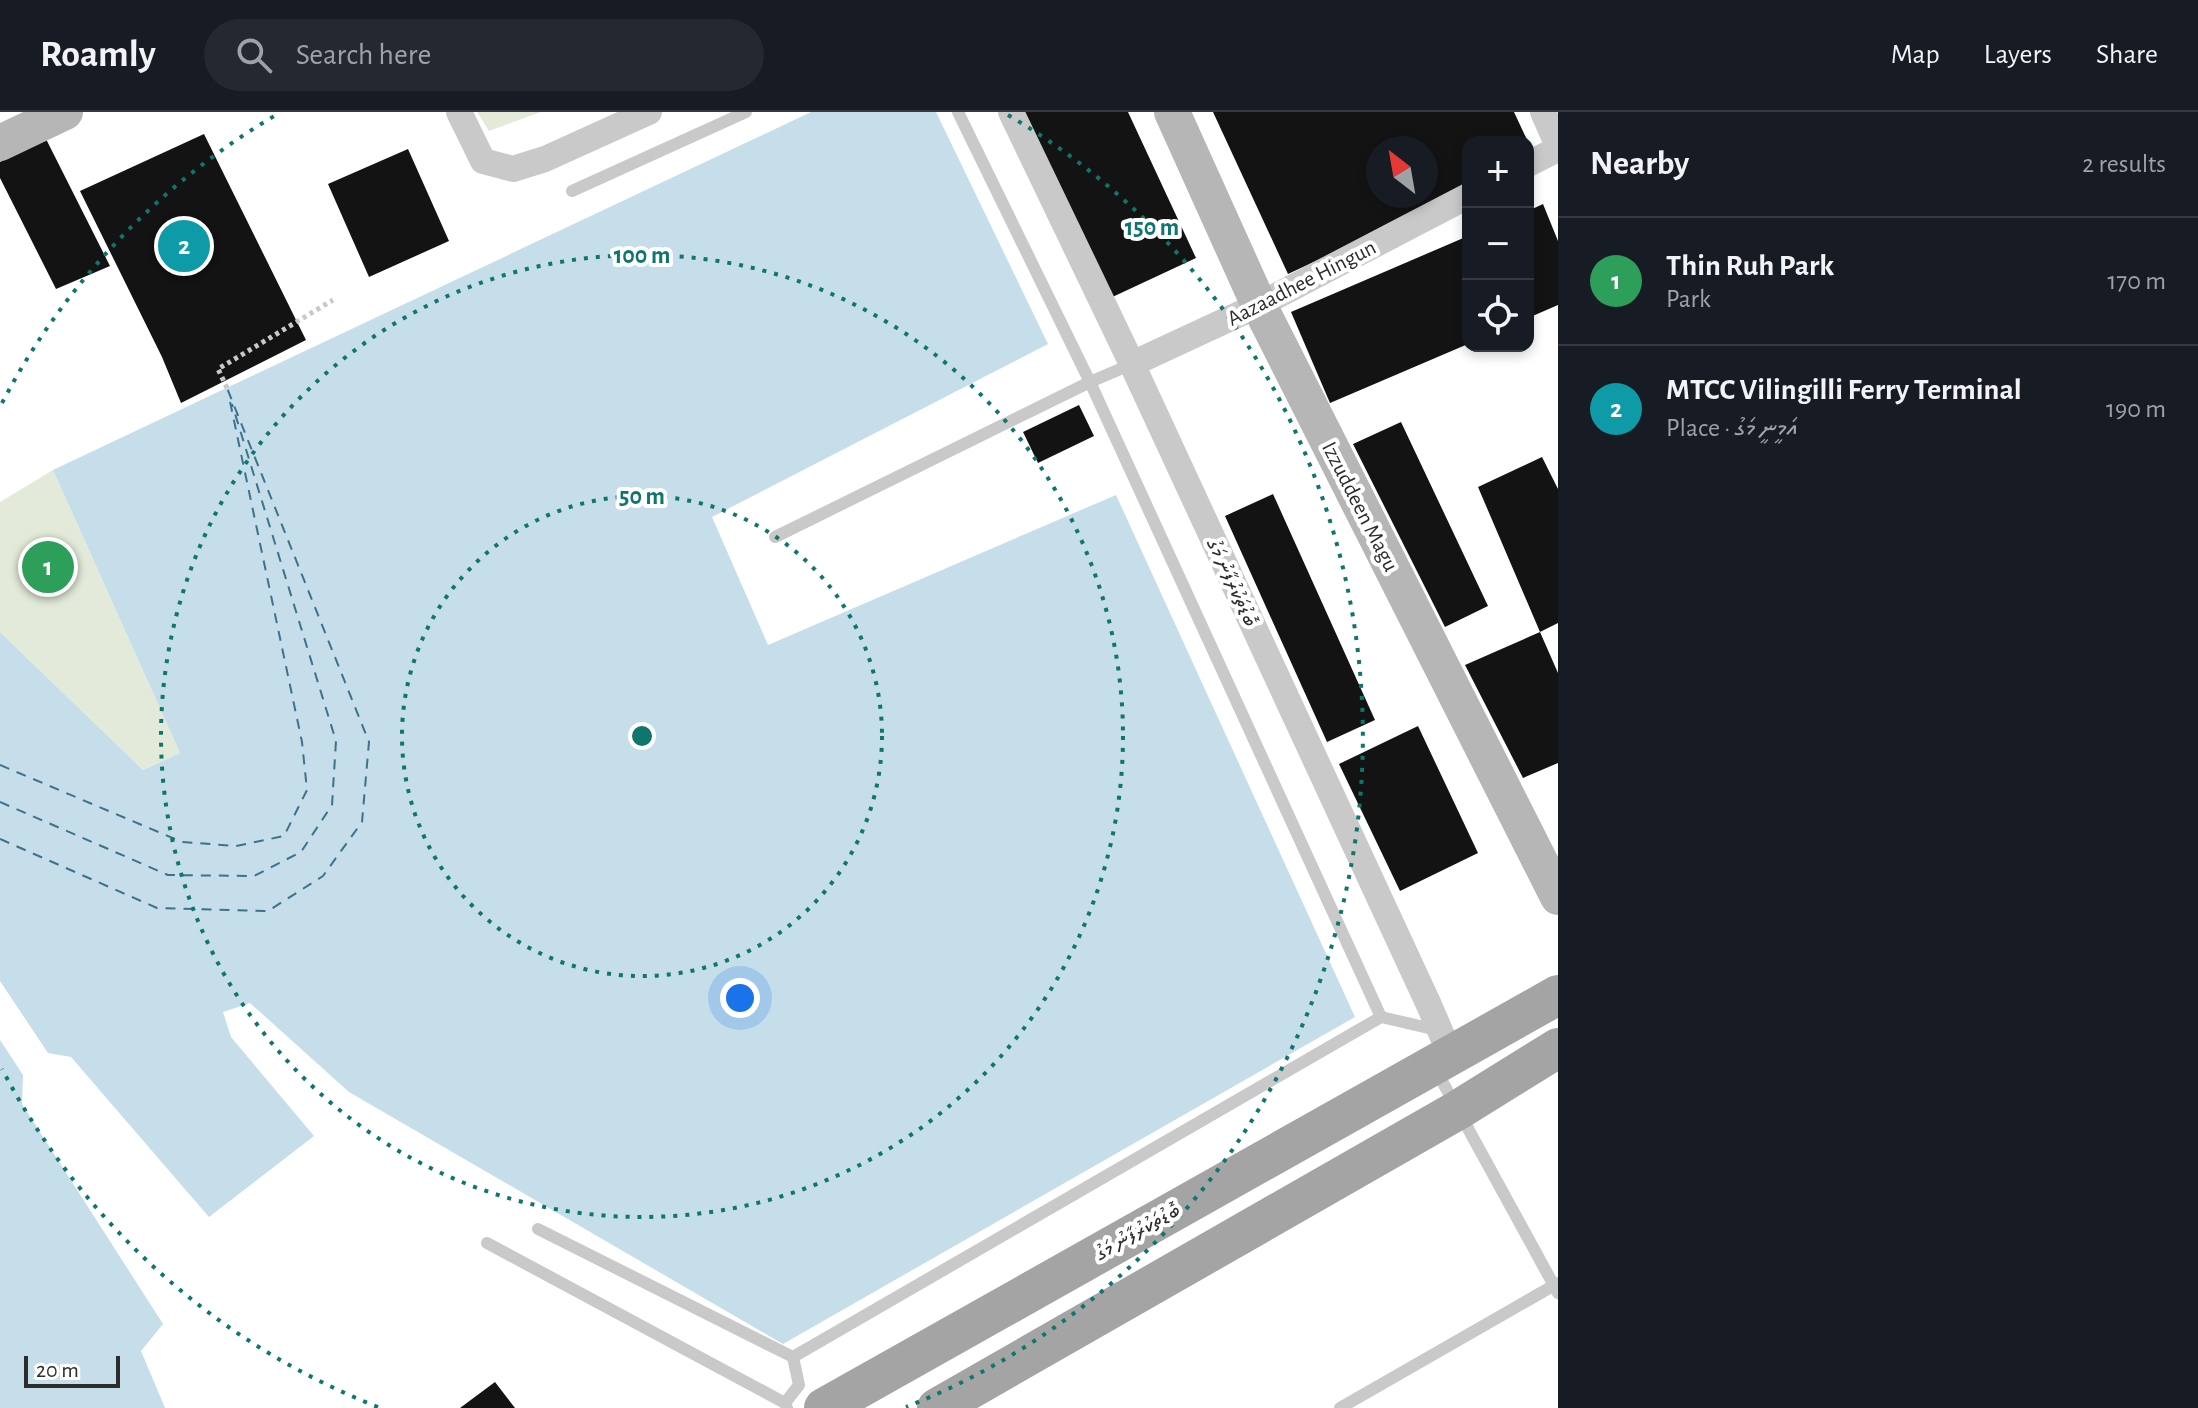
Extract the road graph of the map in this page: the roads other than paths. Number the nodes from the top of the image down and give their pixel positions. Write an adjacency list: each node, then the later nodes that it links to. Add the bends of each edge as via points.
1 (65, 112): 9 (main road)
2 (459, 112): 3 (street, via 483,161 513,169)
3 (649, 112)
4 (746, 112): 12 (lane)
5 (958, 112): 16 (lane)
6 (1011, 112): 15 (street, ބޮޑުތަކުރުފާނު މަގު)
7 (1172, 112): 14 (main road, Izzuddeen Magu)
8 (1543, 112): 10 (street)
9 (0, 143)
10 (1558, 147): 11 (street)
11 (1534, 161)
12 (572, 191)
13 (1462, 199): 14 (street, Aazaadhee Hingun)
14 (1259, 305): 15 (street, Aazaadhee Hingun); 18 (main road, Izzuddeen Magu)
15 (1132, 364): 16 (lane); 22 (street, ބޮޑުތަކުރުފާނު މަގު)
16 (1090, 382): 17 (lane); 20 (lane)
17 (775, 537)
18 (1558, 897)
19 (1558, 995): 22 (main road, ބޮޑުތަކުރުފާނު މަގު)
20 (1381, 1017): 22 (lane); 27 (lane)
21 (1558, 1048): 23 (main road)
22 (1441, 1050): 23 (lane); 29 (main road, ބޮޑުތަކުރުފާނު މަގު)
23 (1458, 1110): 26 (lane); 30 (main road)
24 (538, 1229): 27 (lane)
25 (487, 1243): 28 (lane)
26 (1557, 1287): 31 (lane)
27 (793, 1357): 28 (lane, via 799,1385)
28 (786, 1406)
29 (828, 1407)
30 (937, 1408)
31 (1340, 1408)

